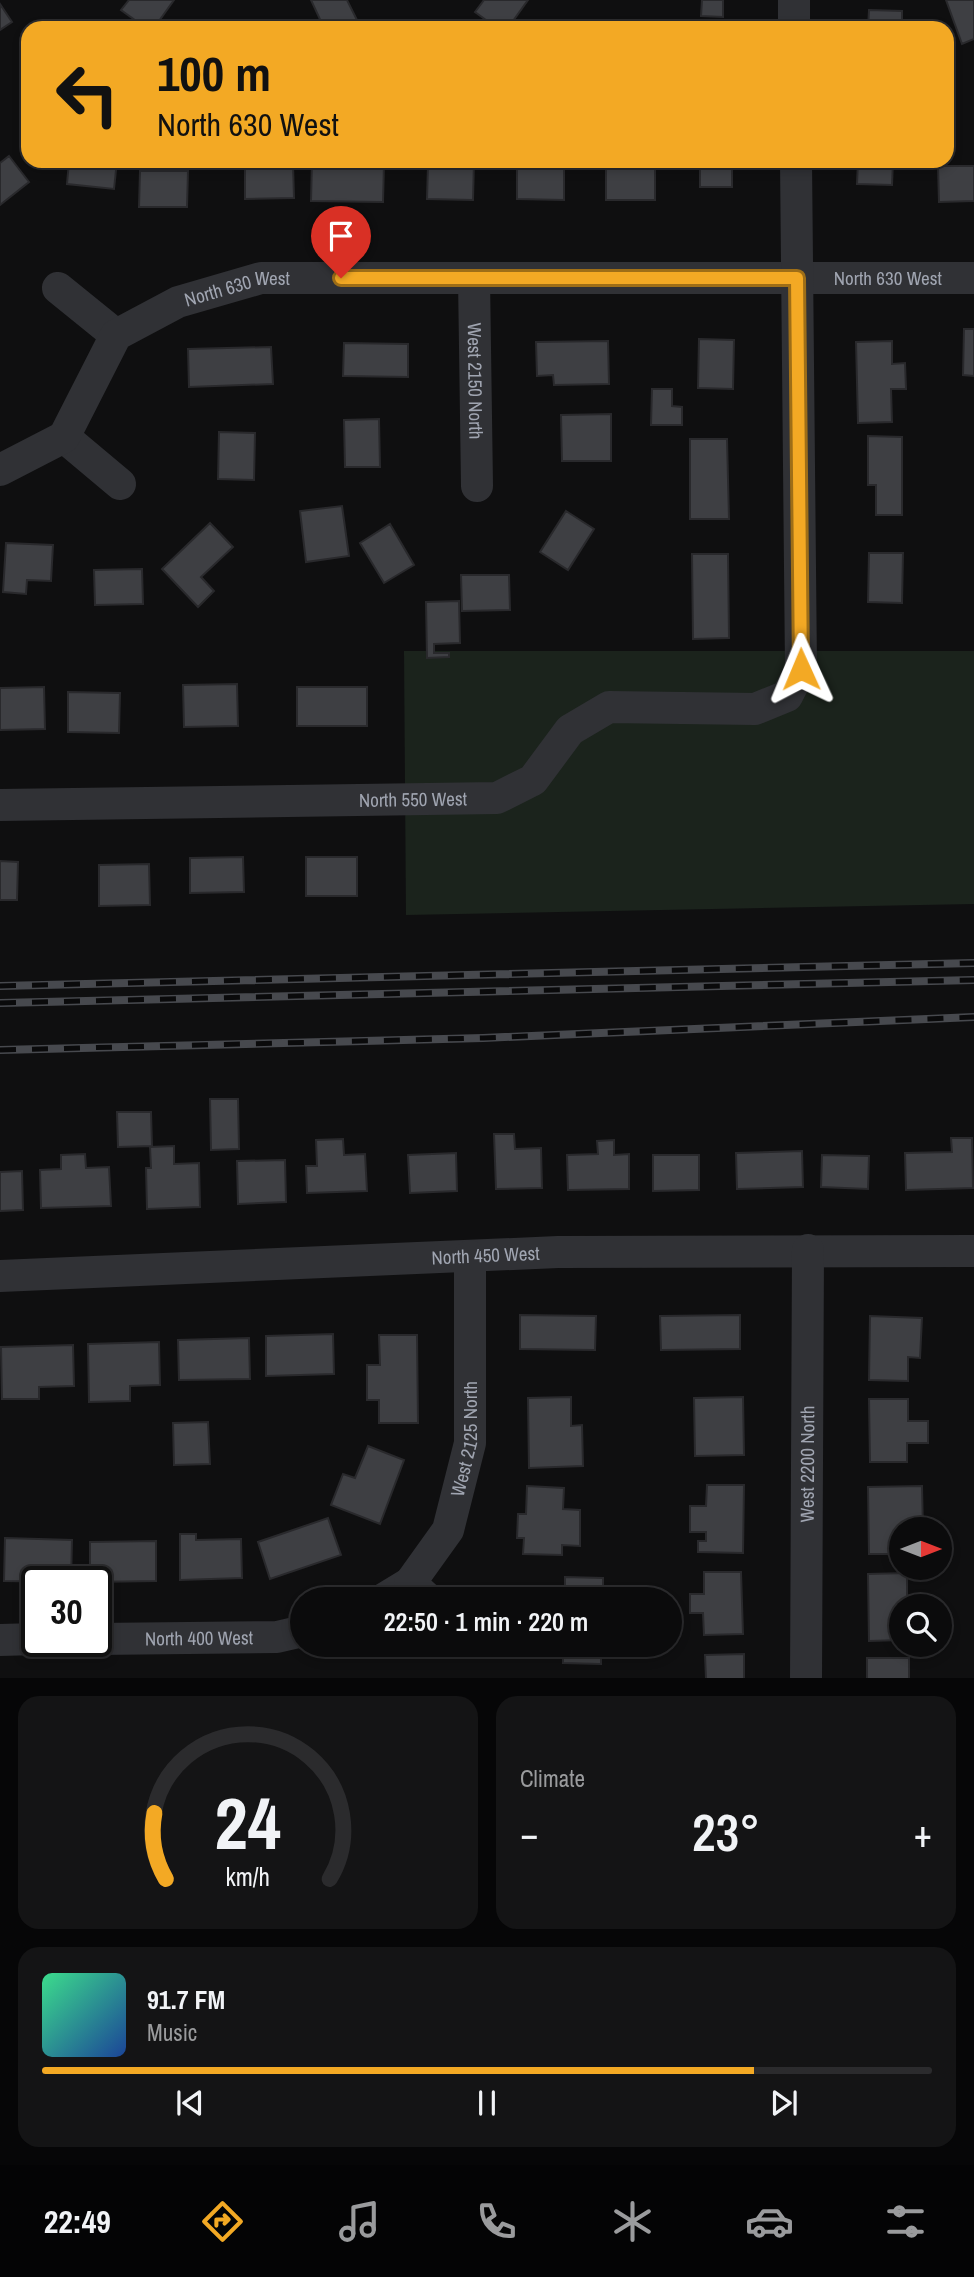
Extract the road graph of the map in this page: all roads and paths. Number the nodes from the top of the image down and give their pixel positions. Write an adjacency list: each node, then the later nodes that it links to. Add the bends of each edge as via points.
1 (794, 0): 2 (street)
2 (794, 21)
3 (796, 168): 5 (street)
4 (474, 278): 5 (street, North 630 West); 8 (street, North 630 West, via 261,278 177,302); 12 (street, West 2150 North)
5 (797, 278): 6 (street, North 630 West); 13 (street, North 550 West, via 801,669 787,696 755,709 609,707 570,730 533,780 497,798)
6 (974, 278)
7 (58, 288): 8 (street)
8 (116, 335): 9 (street)
9 (64, 437): 10 (street); 11 (street)
10 (0, 470)
11 (120, 484)
12 (477, 486)
13 (0, 805)
14 (808, 1250): 15 (street, North 450 West); 16 (street, North 450 West); 23 (street, West 2200 North)
15 (974, 1251)
16 (470, 1256): 17 (street, North 450 West); 18 (street, West 2125 North, via 470,1443 448,1530)
17 (0, 1276)
18 (422, 1587)
19 (290, 1634): 21 (street, North 400 West)
20 (21, 1639): 22 (street)
21 (112, 1639)
22 (0, 1640)
23 (806, 1678)

